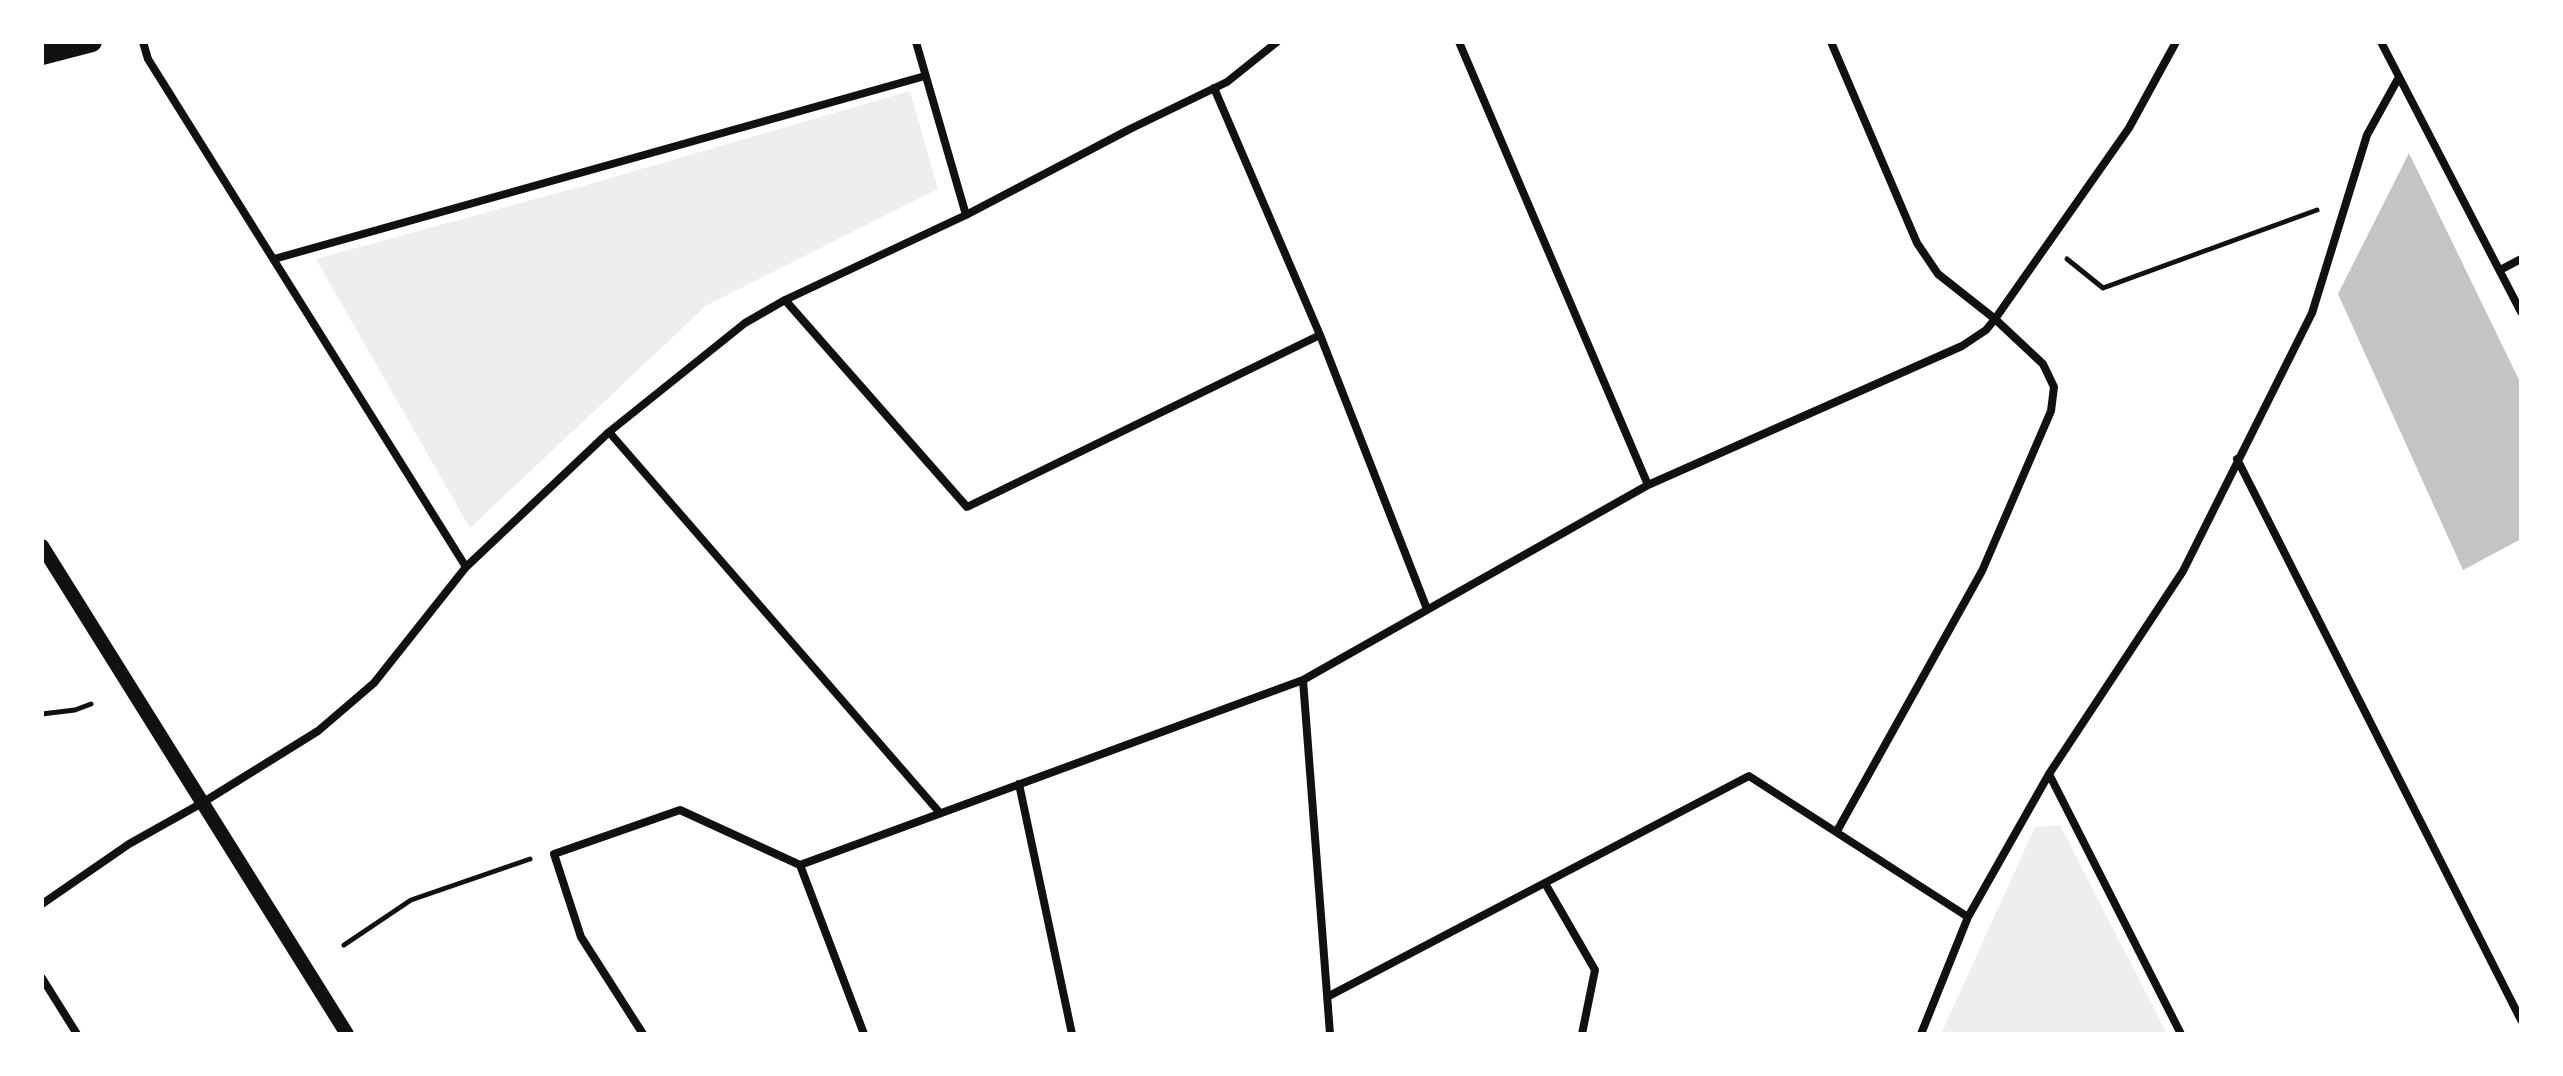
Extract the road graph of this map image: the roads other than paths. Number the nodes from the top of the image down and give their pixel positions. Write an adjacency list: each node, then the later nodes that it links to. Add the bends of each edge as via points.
1 (92, 42): 9 (main road)
2 (143, 42): 14 (street, via 148,59)
3 (916, 42): 10 (street)
4 (1277, 42): 12 (street)
5 (1459, 42): 23 (street)
6 (1831, 42): 19 (street, via 1917,243 1938,274)
7 (2176, 42): 19 (street, via 2129,128)
8 (2381, 42): 11 (street)
9 (42, 55)
10 (925, 76): 13 (street); 14 (street)
11 (2399, 77): 16 (street); 22 (street, via 2367,135 2312,313)
12 (1214, 88): 13 (street); 20 (street)
13 (966, 215): 17 (street)
14 (274, 259): 25 (street)
15 (2521, 259): 16 (street)
16 (2500, 270): 18 (street)
17 (785, 300): 20 (street, via 967,507); 21 (street, via 745,323)
18 (2521, 312)
19 (1995, 319): 23 (street, via 1950,353); 32 (street, via 2047,369 2053,405 1982,571)
20 (1320, 335): 26 (street)
21 (609, 432): 25 (street); 31 (street)
22 (2237, 459): 28 (street, via 2183,571); 39 (street)
23 (1648, 485): 26 (street)
24 (42, 546): 30 (street)
25 (466, 567): 30 (street, via 374,683 318,731)
26 (1427, 609): 27 (street)
27 (1303, 680): 29 (street); 38 (street)
28 (2049, 774): 36 (street); 48 (street)
29 (1019, 784): 31 (street); 44 (street)
30 (202, 803): 35 (street, via 129,844); 41 (street)
31 (940, 813): 33 (street)
32 (1837, 831): 34 (street, via 1749,776); 36 (street)
33 (800, 865): 42 (street, via 680,810 554,854 581,937); 43 (street)
34 (1546, 885): 38 (street); 46 (street, via 1595,970)
35 (42, 904)
36 (1968, 917): 47 (street)
37 (42, 978): 40 (street)
38 (1329, 996): 45 (street)
39 (2521, 1020)
40 (77, 1034)
41 (347, 1034)
42 (643, 1034)
43 (864, 1034)
44 (1072, 1034)
45 (1330, 1034)
46 (1582, 1034)
47 (1921, 1034)
48 (2181, 1034)

